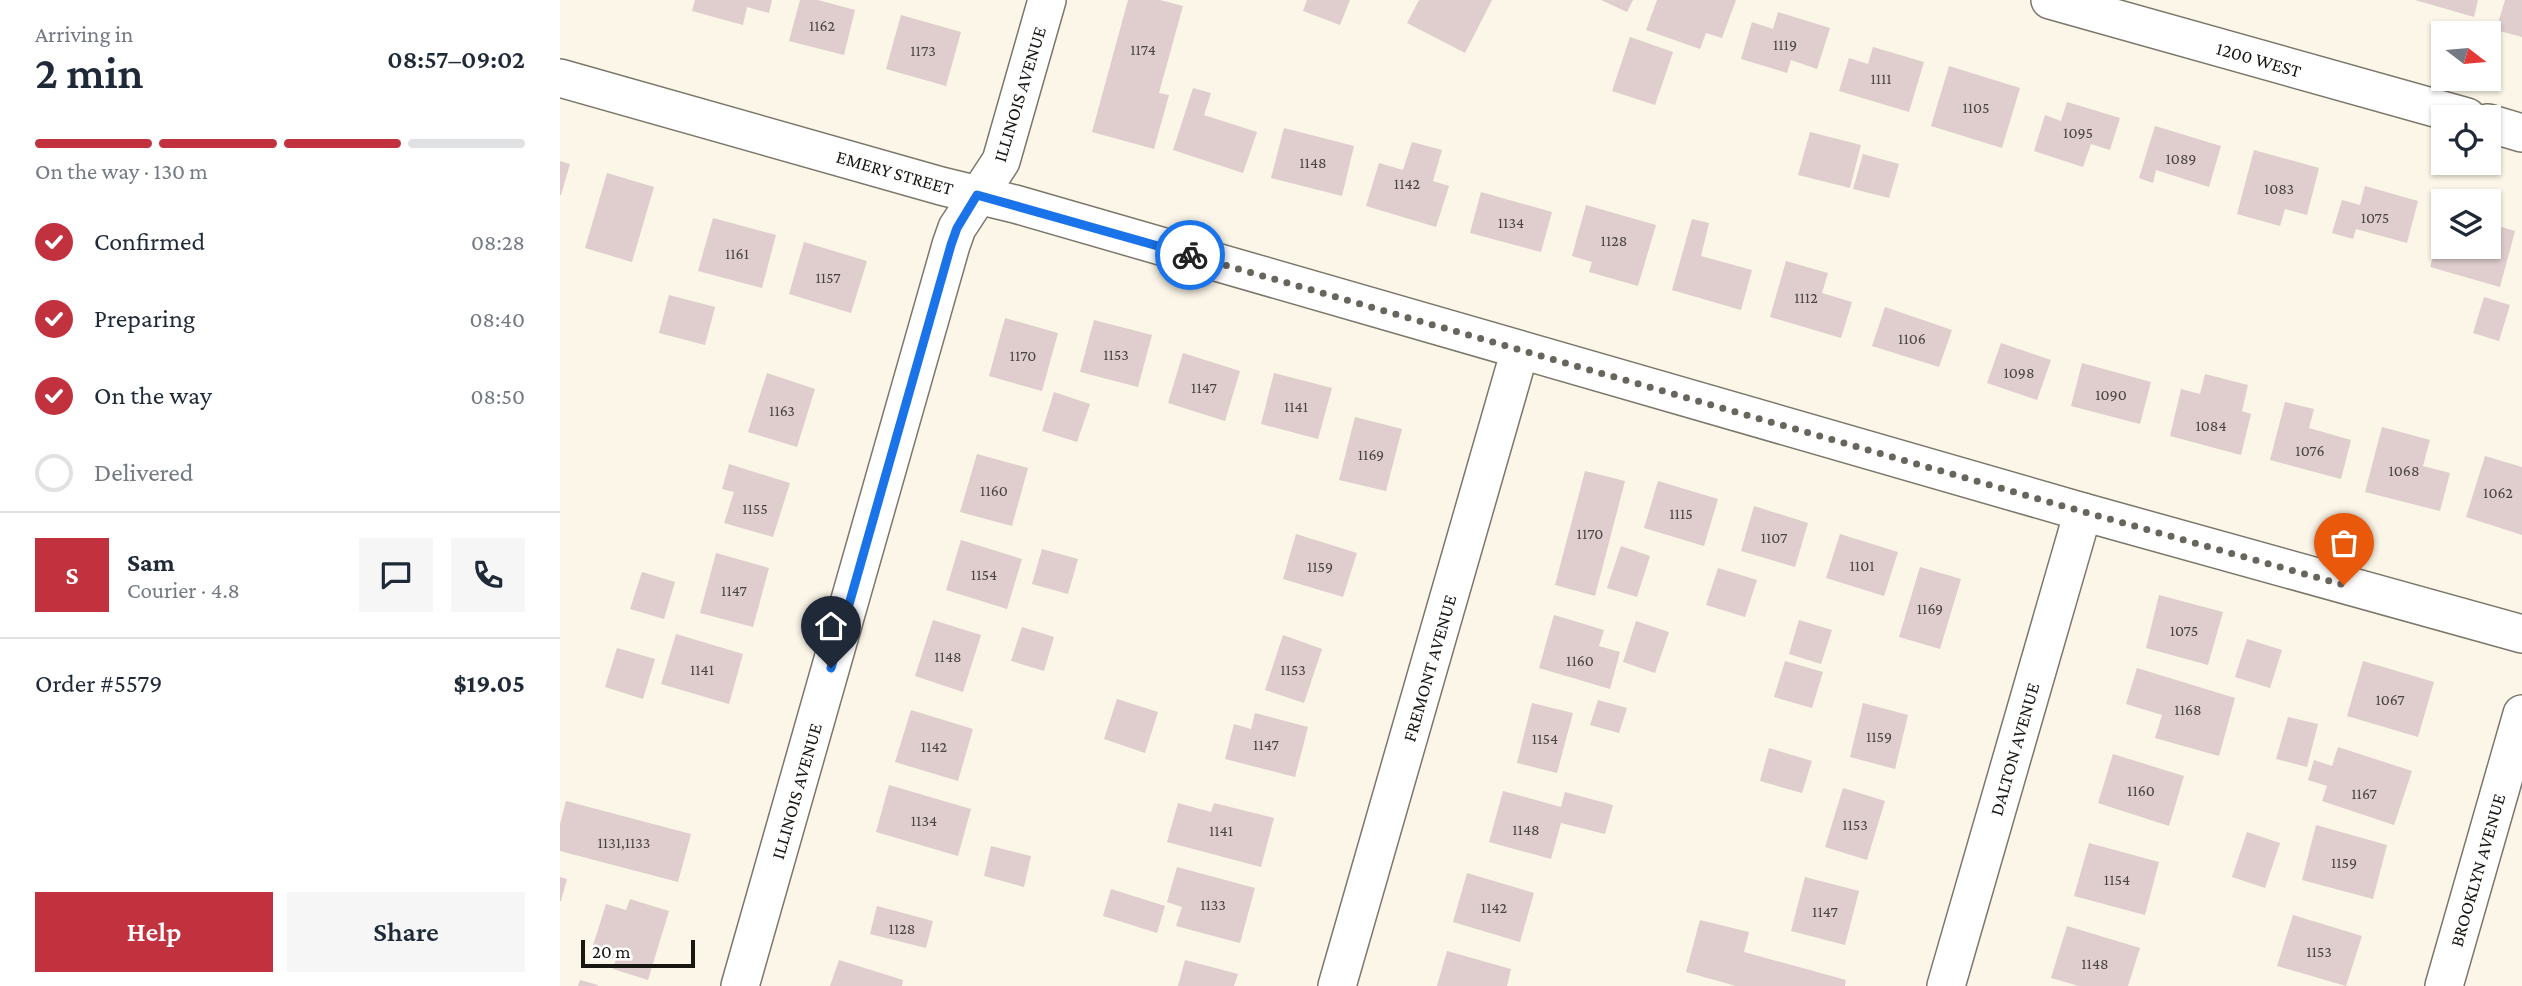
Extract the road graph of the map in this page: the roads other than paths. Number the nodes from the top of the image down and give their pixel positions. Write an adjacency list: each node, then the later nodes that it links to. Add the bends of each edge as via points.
1 (1047, 0): 7 (street, ILLINOIS AVENUE, via 1001,161)
2 (2050, 0): 4 (street, 1200 WEST)
3 (560, 78): 7 (street, EMERY STREET)
4 (2431, 107)
5 (2501, 127): 6 (street)
6 (2522, 133)
7 (977, 195): 8 (street, EMERY STREET); 12 (street, ILLINOIS AVENUE, via 951,245)
8 (1520, 350): 9 (street, EMERY STREET); 13 (street, FREMONT AVENUE)
9 (2083, 512): 10 (street, EMERY STREET); 14 (street, DALTON AVENUE)
10 (2522, 634)
11 (2522, 714): 15 (street, BROOKLYN AVENUE)
12 (740, 986)
13 (1338, 986)
14 (1946, 986)
15 (2444, 986)

